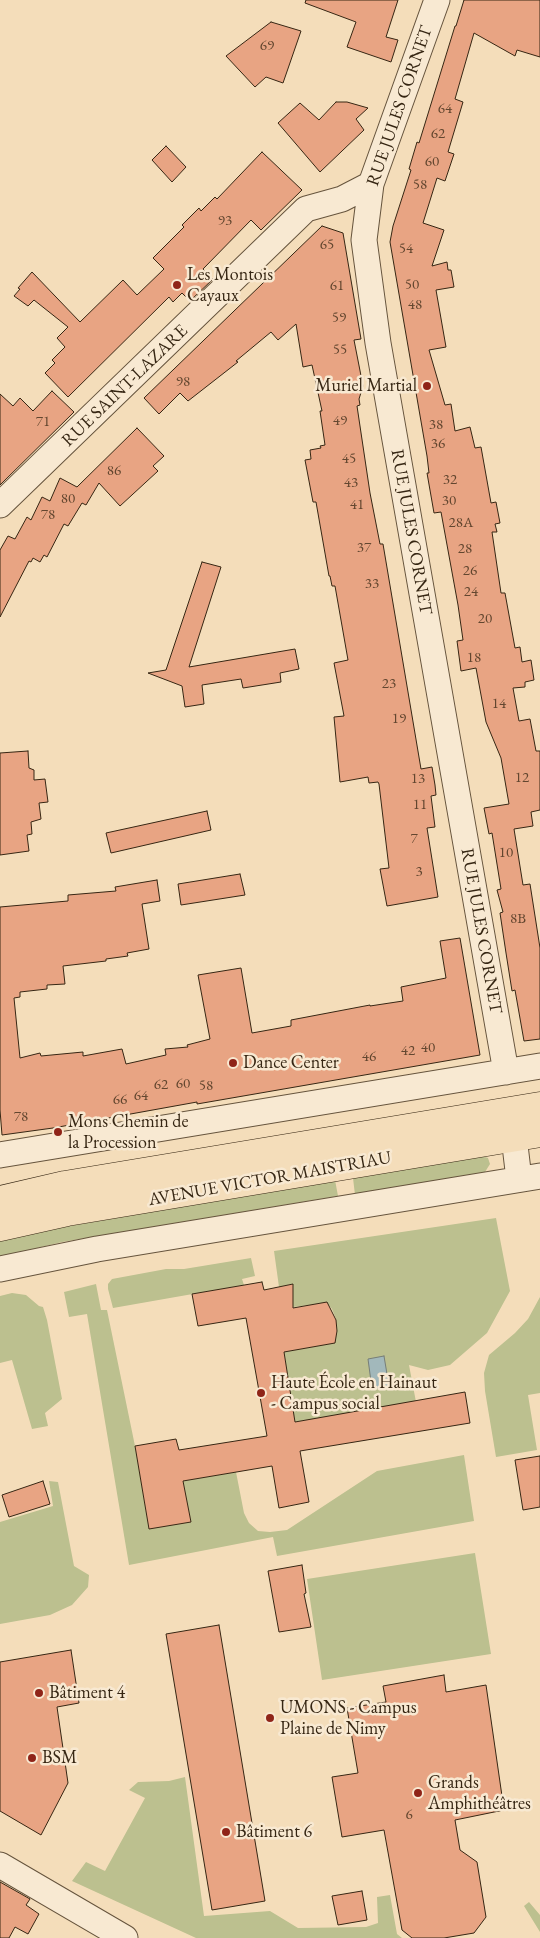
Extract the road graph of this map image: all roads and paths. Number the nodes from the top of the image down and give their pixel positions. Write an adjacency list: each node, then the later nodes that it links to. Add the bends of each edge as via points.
1 (437, 0): 2 (street, RUE JULES CORNET)
2 (371, 184): 3 (street, RUE SAINT-LAZARE, via 342,198 306,209); 5 (street, RUE JULES CORNET, via 364,240 378,343)
3 (0, 505)
4 (540, 1066): 5 (street)
5 (506, 1072): 8 (street)
6 (540, 1106): 10 (main road, AVENUE VICTOR MAISTRIAU, via 75,1183)
7 (527, 1135): 9 (street); 11 (main road, AVENUE VICTOR MAISTRIAU, via 67,1212)
8 (0, 1156)
9 (529, 1177): 12 (street, via 97,1249)
10 (0, 1200)
11 (0, 1227)
12 (0, 1269)
13 (0, 1865): 14 (street)
14 (125, 1938)

